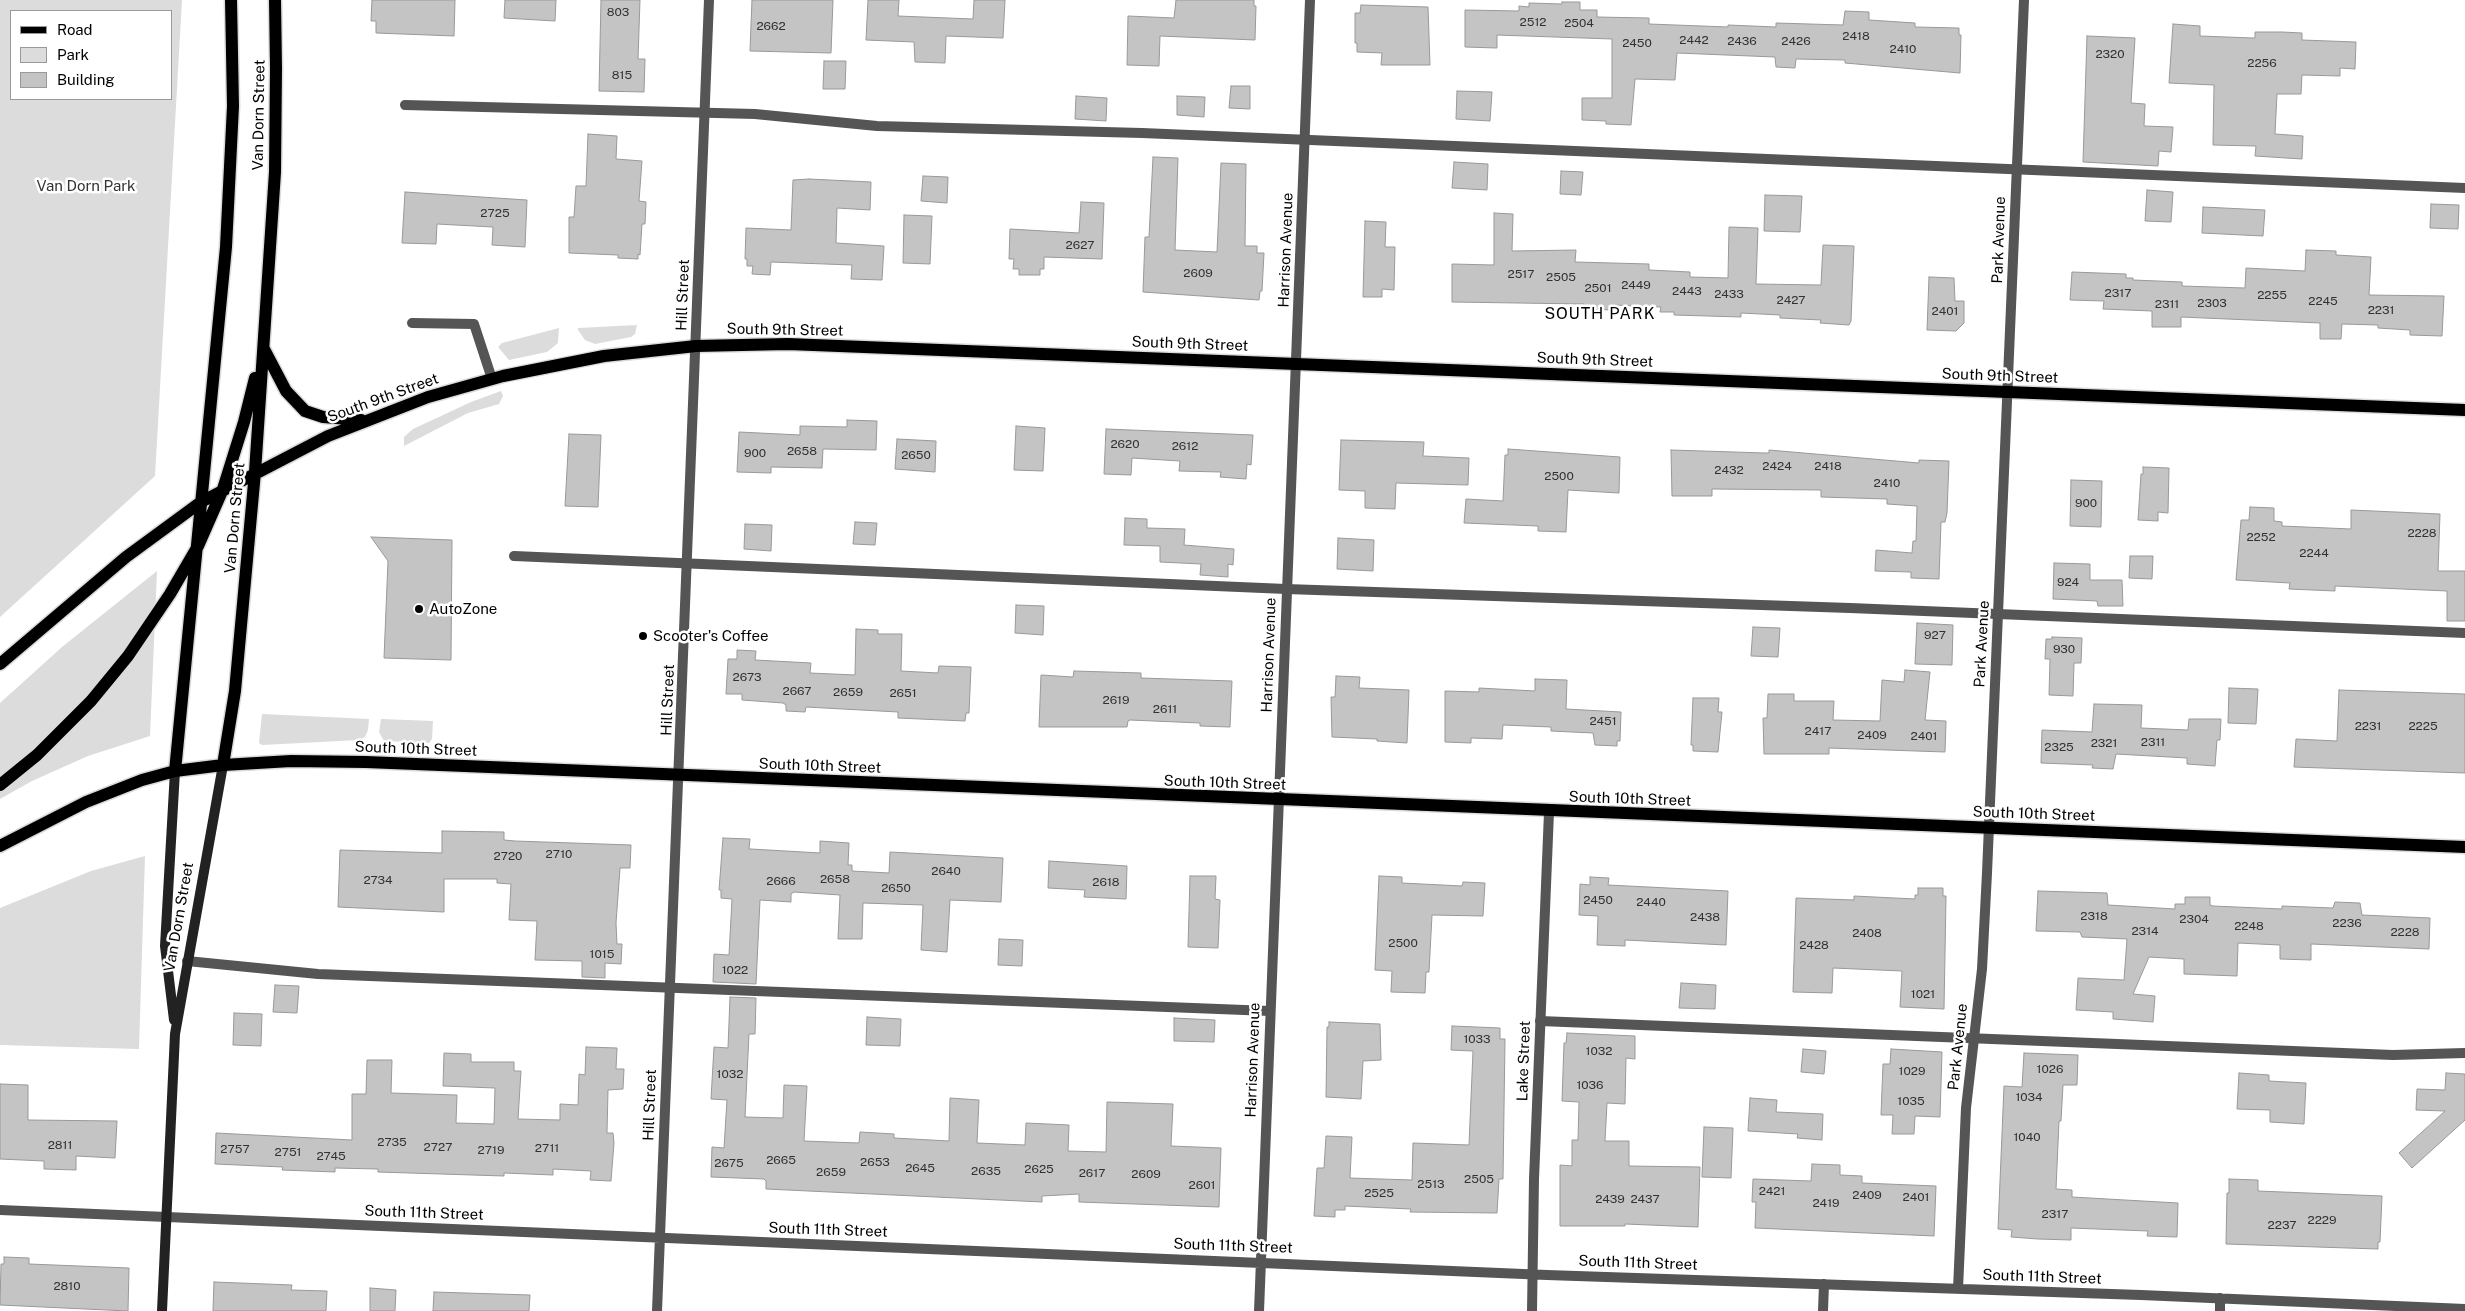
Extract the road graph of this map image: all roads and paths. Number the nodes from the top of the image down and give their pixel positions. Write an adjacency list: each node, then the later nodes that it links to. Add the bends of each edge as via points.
1 (231, 0): 22 (main road, Van Dorn Street, via 233,106 229,208)
2 (275, 0): 11 (main road, Van Dorn Street, via 275,172)
3 (709, 0): 7 (street, Hill Street)
4 (1310, 0): 8 (street, Harrison Avenue)
5 (2024, 0): 9 (street, Park Avenue)
6 (405, 105): 7 (street)
7 (704, 114): 8 (street, via 756,114 877,126); 13 (street, Hill Street)
8 (1305, 141): 9 (street); 15 (street, Harrison Avenue)
9 (2017, 169): 10 (street); 17 (street, Park Avenue)
10 (2465, 188)
11 (265, 314): 14 (main road, Van Dorn Street); 21 (main road, via 251,396)
12 (412, 323): 16 (street, via 474,324)
13 (696, 346): 15 (main road, South 9th Street, via 788,344); 16 (main road, South 9th Street, via 585,359); 25 (street, Hill Street)
14 (263, 347): 19 (main road, via 286,391 306,411 324,417); 20 (main road, Van Dorn Street)
15 (1296, 364): 17 (main road, South 9th Street); 26 (street, Harrison Avenue)
16 (492, 380): 19 (main road, South 9th Street, via 428,397)
17 (2008, 392): 18 (main road, South 9th Street); 27 (street, Park Avenue)
18 (2465, 410)
19 (364, 420): 20 (main road, South 9th Street)
20 (255, 472): 21 (main road, South 9th Street); 30 (main road, Van Dorn Street, via 235,690)
21 (223, 489): 22 (main road, South 9th Street); 23 (main road)
22 (201, 502): 23 (main road, Van Dorn Street); 29 (main road, South 9th Street, via 126,557)
23 (198, 546): 31 (main road, Van Dorn Street); 33 (main road, via 150,625 108,681 37,755)
24 (514, 556): 25 (street)
25 (688, 562): 26 (street); 32 (street, Hill Street)
26 (1286, 589): 27 (street); 34 (street, Harrison Avenue)
27 (1999, 615): 28 (street); 36 (street, Park Avenue)
28 (2465, 633)
29 (0, 664)
30 (223, 765): 31 (main road, South 10th Street); 32 (main road, South 10th Street, via 291,761 366,762); 39 (main road, Van Dorn Street)
31 (175, 771): 37 (main road, South 10th Street, via 86,802); 43 (main road, Van Dorn Street, via 165,946)
32 (679, 776): 34 (main road, South 10th Street); 40 (street, Hill Street)
33 (0, 784)
34 (1278, 801): 35 (main road, South 10th Street); 41 (street, Harrison Avenue)
35 (1549, 812): 36 (main road, South 10th Street); 42 (street, Lake Street)
36 (1988, 829): 38 (main road, South 10th Street); 44 (street, Park Avenue, via 1982,969)
37 (0, 846)
38 (2465, 847)
39 (187, 961): 40 (street, via 294,973); 43 (main road, Van Dorn Street)
40 (670, 988): 41 (street); 48 (street, Hill Street)
41 (1270, 1011): 49 (street, Harrison Avenue)
42 (1540, 1021): 44 (street); 50 (street, Lake Street)
43 (175, 1034): 47 (main road, Van Dorn Street)
44 (1974, 1038): 45 (street, via 2393,1055); 52 (street, Park Avenue, via 1966,1108)
45 (2465, 1053)
46 (0, 1210): 47 (street, South 11th Street)
47 (166, 1217): 48 (street, South 11th Street); 55 (main road, Van Dorn Street)
48 (660, 1238): 49 (street, South 11th Street); 56 (street, Hill Street)
49 (1261, 1262): 50 (street, South 11th Street); 57 (street, Harrison Avenue)
50 (1532, 1274): 51 (street, South 11th Street); 58 (street, Lake Street)
51 (1824, 1284): 52 (street, South 11th Street); 59 (street)
52 (1958, 1289): 53 (street, South 11th Street)
53 (2220, 1298): 54 (street, South 11th Street); 60 (street)
54 (2465, 1309)
55 (162, 1311)
56 (657, 1311)
57 (1259, 1311)
58 (1532, 1311)
59 (1824, 1311)
60 (2220, 1311)

